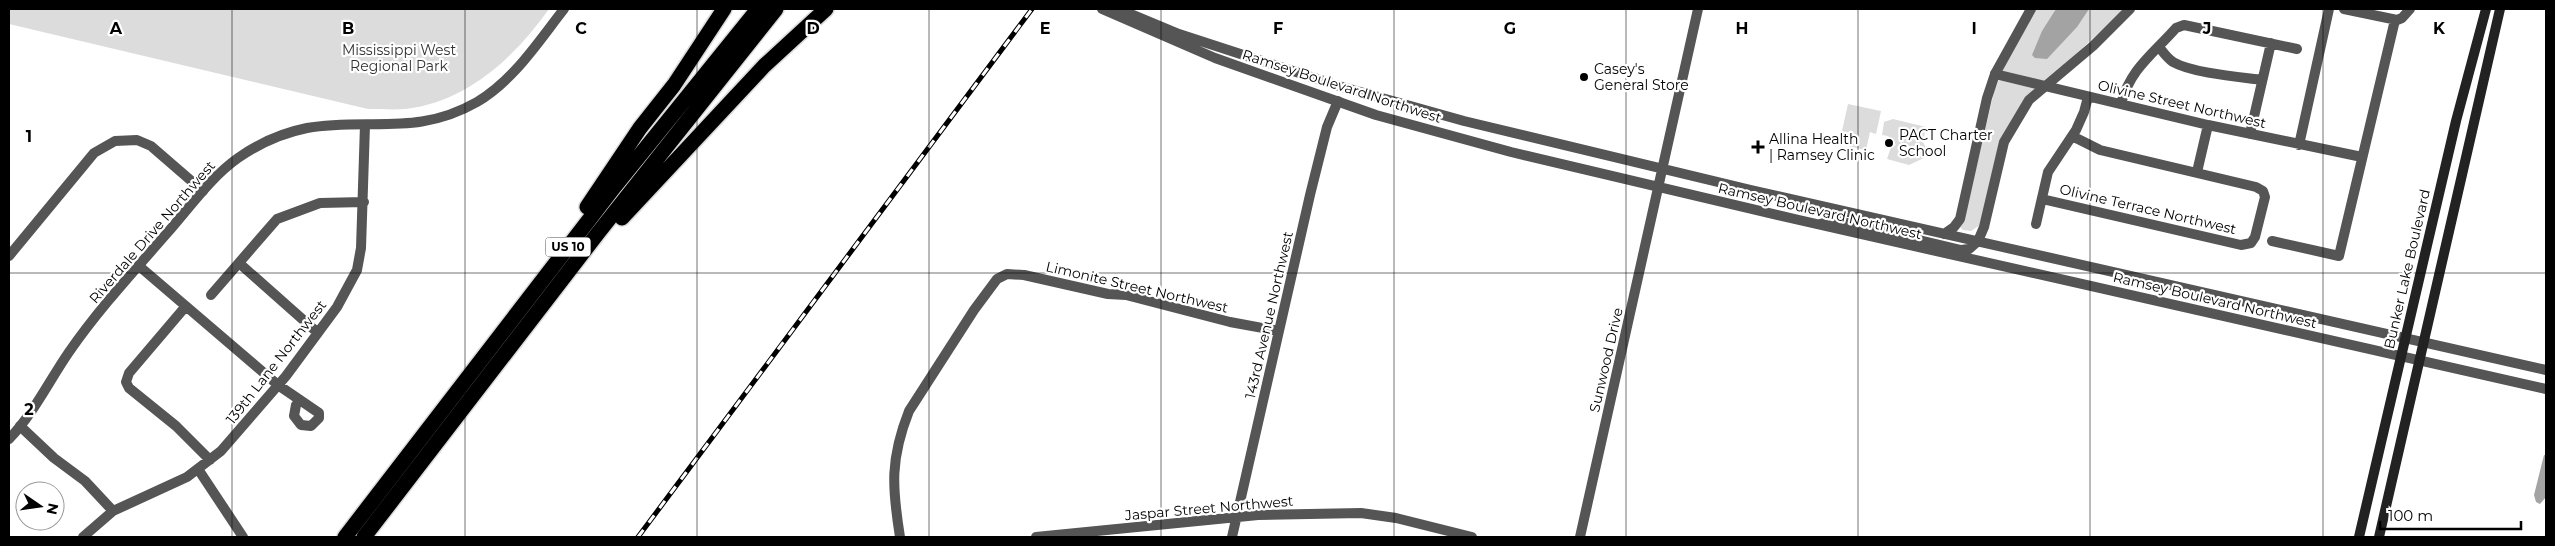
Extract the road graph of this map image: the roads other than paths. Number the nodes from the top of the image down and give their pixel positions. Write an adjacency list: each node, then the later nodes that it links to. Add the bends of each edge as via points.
1 (564, 9): 26 (street, Riverdale Drive Northwest, via 516,69 477,102 409,125)
2 (724, 9): 49 (highway)
3 (758, 9): 49 (highway, US 10)
4 (776, 9): 46 (highway, US 10)
5 (826, 9): 46 (highway, via 764,66)
6 (1102, 9): 24 (street, Ramsey Boulevard Northwest, via 1216,58)
7 (1119, 9): 32 (street, Ramsey Boulevard Northwest, via 1179,34 1385,100)
8 (1698, 9): 32 (street, Sunwood Drive)
9 (2031, 9): 20 (street)
10 (2130, 9): 22 (street)
11 (2329, 9): 30 (street)
12 (2344, 9): 16 (street)
13 (2410, 9): 16 (street)
14 (2486, 9): 52 (main road, Bunker Lake Boulevard)
15 (2500, 9): 53 (main road)
16 (2399, 19): 31 (street)
17 (2271, 43): 18 (street, via 2184,24); 19 (street); 21 (street)
18 (2159, 47): 21 (street, via 2168,58 2180,64); 25 (street, via 2129,80)
19 (2297, 49)
20 (1995, 74): 22 (street, Olivine Street Northwest); 40 (street, via 1960,219)
21 (2262, 80): 28 (street)
22 (2045, 86): 23 (street, Olivine Street Northwest); 41 (street, via 2029,100 2004,142)
23 (2088, 96): 25 (street, Olivine Street Northwest); 29 (street)
24 (1338, 100): 34 (street, Ramsey Boulevard Northwest, via 1426,130); 50 (street, 143rd Avenue Northwest, via 1322,148)
25 (2122, 104): 27 (street, Olivine Street Northwest)
26 (365, 125): 35 (street, Riverdale Drive Northwest, via 315,127 275,138 237,159); 37 (street, 139th Lane Northwest)
27 (2208, 125): 28 (street, Olivine Street Northwest); 33 (street)
28 (2250, 134): 30 (street, Olivine Street Northwest)
29 (2072, 136): 33 (street, via 2100,150); 36 (street, via 2048,172)
30 (2299, 144): 31 (street, Olivine Street Northwest)
31 (2362, 157): 42 (street, via 2339,256)
32 (1663, 170): 34 (street, Sunwood Drive); 40 (street, Ramsey Boulevard Northwest)
33 (2197, 172): 36 (street, Olivine Terrace Northwest, via 2263,191 2265,196 2260,219 2250,243 2241,245)
34 (1658, 188): 39 (street, Ramsey Boulevard Northwest); 74 (street, Sunwood Drive)
35 (203, 191): 43 (street, via 151,146 131,140 115,141 94,153); 45 (street, Riverdale Drive Northwest)
36 (2042, 199): 38 (street)
37 (364, 202): 44 (street, via 320,203 277,219); 51 (street, 139th Lane Northwest, via 357,270 347,292)
38 (2036, 224)
39 (1819, 225): 41 (street, via 1834,220 1961,250 1969,249); 54 (street, Ramsey Boulevard Northwest)
40 (1944, 234): 41 (street, Ramsey Boulevard Northwest)
41 (1978, 241): 52 (street, Ramsey Boulevard Northwest)
42 (2272, 241)
43 (9, 256)
44 (239, 263): 47 (street); 51 (street)
45 (139, 266): 48 (street); 60 (street, Riverdale Drive Northwest, via 74,345)
46 (564, 276): 69 (highway, US 10)
47 (211, 295)
48 (186, 306): 57 (street); 62 (street, via 129,373 126,382)
49 (519, 310): 68 (highway, US 10)
50 (1280, 331): 65 (street, 143rd Avenue Northwest); 70 (street, Limonite Street Northwest, via 1230,322 1126,295 1007,274 992,284 909,411 896,449 892,490)
51 (318, 333): 57 (street, 139th Lane Northwest)
52 (2405, 338): 53 (street, Ramsey Boulevard Northwest); 54 (main road, Bunker Lake Boulevard)
53 (2424, 342): 55 (main road); 56 (street, Ramsey Boulevard Northwest)
54 (2401, 357): 55 (street, Ramsey Boulevard Northwest); 75 (main road, Bunker Lake Boulevard)
55 (2420, 361): 58 (street, Ramsey Boulevard Northwest); 76 (main road)
56 (2546, 370)
57 (278, 385): 59 (street); 62 (street, 139th Lane Northwest)
58 (2546, 389)
59 (300, 400)
60 (20, 426): 61 (street, Riverdale Drive Northwest); 64 (street, via 85,481)
61 (9, 439)
62 (210, 460): 63 (street, 139th Lane Northwest)
63 (198, 469): 64 (street, 139th Lane Northwest); 67 (street)
64 (113, 510): 66 (street, 139th Lane Northwest)
65 (1236, 518): 71 (street, Jaspar Street Northwest); 72 (street, 143rd Avenue Northwest); 73 (street, Jaspar Street Northwest, via 1361,513 1396,518)
66 (83, 537)
67 (243, 537)
68 (345, 537)
69 (364, 537)
70 (900, 537)
71 (1036, 537)
72 (1232, 537)
73 (1472, 537)
74 (1580, 537)
75 (2359, 537)
76 (2379, 537)

